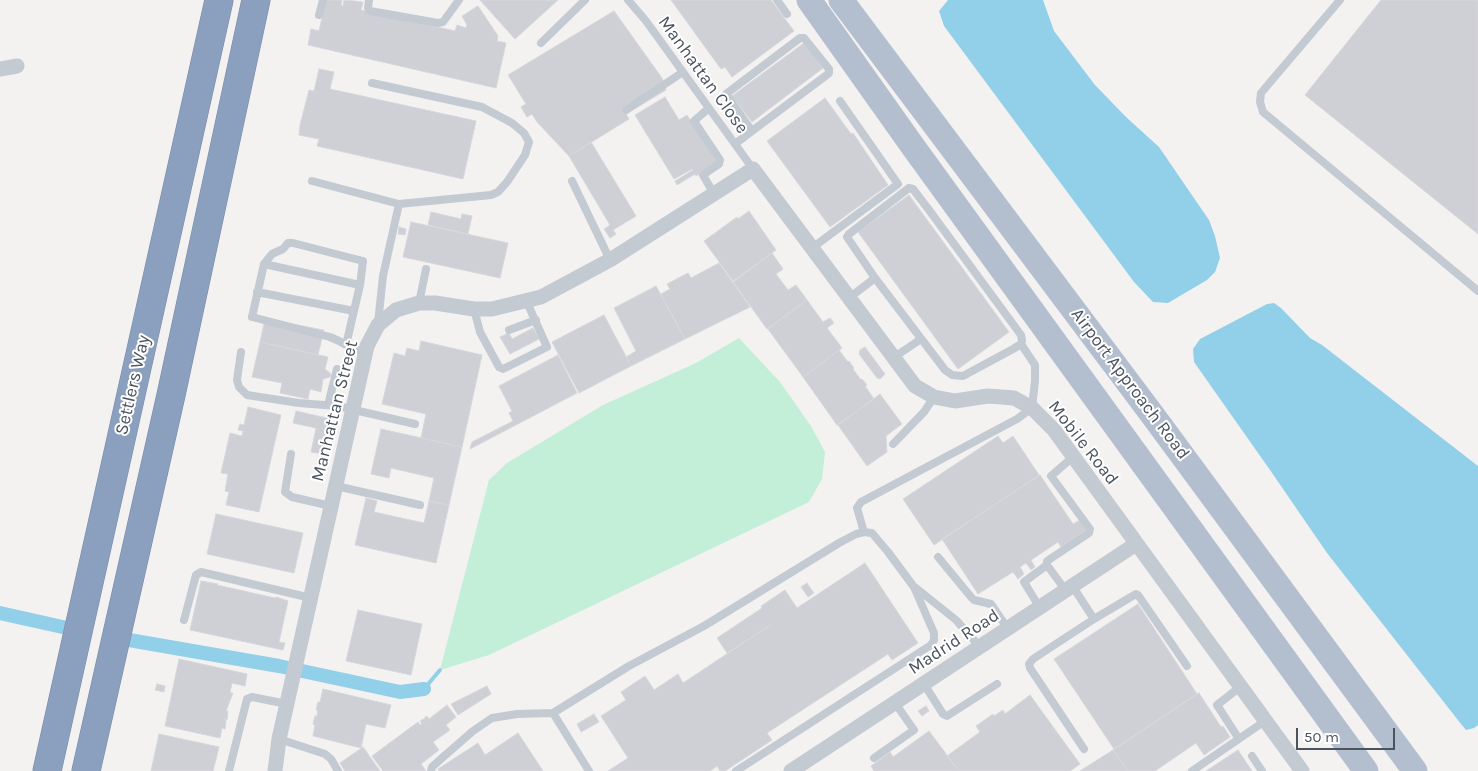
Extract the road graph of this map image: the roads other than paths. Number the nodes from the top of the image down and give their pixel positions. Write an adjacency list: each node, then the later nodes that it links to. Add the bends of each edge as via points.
1 (219, 0): 91 (highway, Settlers Way)
2 (256, 0): 53 (highway)
3 (270, 0): 53 (highway)
4 (323, 0): 14 (lane)
5 (369, 0): 6 (lane, via 370,11 438,23 443,22)
6 (459, 0)
7 (585, 0): 15 (lane)
8 (628, 0): 18 (lane, Manhattan Close)
9 (777, 0): 13 (lane)
10 (809, 0): 102 (main road, Airport Approach Road)
11 (841, 0): 103 (main road, Airport Approach Road)
12 (1340, 0): 36 (lane, via 1261,93 1263,112)
13 (787, 14)
14 (319, 15)
15 (541, 43)
16 (17, 66): 17 (street)
17 (0, 69)
18 (683, 72): 21 (lane, Manhattan Close); 22 (lane)
19 (372, 83): 29 (lane, via 482,107 512,123 528,138 528,150 498,192)
20 (840, 100): 30 (lane, via 898,184)
21 (709, 108): 24 (lane, Manhattan Close); 28 (lane, via 694,121 720,160 720,164 703,175)
22 (626, 110)
23 (752, 131): 23 (lane, via 829,73 804,38 726,94); 24 (lane)
24 (735, 144): 25 (lane, Manhattan Close)
25 (753, 169): 28 (street, Manhattan Street); 30 (street, Mobile Road)
26 (312, 180): 29 (lane)
27 (572, 181): 31 (lane)
28 (714, 194): 31 (street, Manhattan Street)
29 (400, 204): 44 (lane, via 383,276)
30 (812, 248): 38 (street, Mobile Road)
31 (610, 260): 39 (street, Manhattan Street, via 541,297)
32 (264, 264): 35 (lane); 35 (lane, via 272,254 288,243 294,243 363,261); 37 (lane)
33 (426, 269): 40 (lane)
34 (875, 278): 38 (lane); 46 (lane); 47 (lane, via 847,236 912,188 1021,335)
35 (360, 285): 42 (lane)
36 (1478, 291)
37 (257, 292): 42 (lane); 48 (lane, via 252,317 330,337)
38 (849, 298): 51 (street, Mobile Road)
39 (526, 300): 41 (street, Manhattan Street, via 492,310); 43 (lane)
40 (419, 303): 41 (street, Manhattan Street); 44 (street, Manhattan Street, via 396,310)
41 (474, 309): 43 (lane, via 477,324 503,369 547,348)
42 (354, 311): 48 (lane)
43 (536, 320): 45 (lane)
44 (378, 325): 50 (street, Manhattan Street)
45 (509, 330)
46 (921, 339): 47 (lane, via 948,374 956,376 963,376); 51 (lane)
47 (1021, 344): 56 (lane, via 1034,365)
48 (346, 345): 50 (lane)
49 (241, 352): 55 (lane, via 237,380 238,387 245,393)
50 (366, 353): 57 (street, Manhattan Street)
51 (893, 358): 54 (street, Mobile Road, via 915,386)
52 (337, 369): 55 (lane)
53 (171, 395): 92 (highway)
54 (934, 397): 56 (street, Mobile Road, via 956,401 988,396 1014,398); 59 (lane)
55 (328, 405): 57 (lane)
56 (1032, 408): 61 (street, Mobile Road, via 1054,430); 65 (lane, via 861,502 857,508)
57 (353, 410): 58 (lane); 62 (street, Manhattan Street)
58 (415, 424)
59 (893, 444)
60 (291, 454): 64 (lane, via 285,492)
61 (1073, 457): 66 (street, Mobile Road); 68 (lane, via 1051,476 1090,531 1049,559)
62 (336, 486): 63 (lane); 64 (street, Manhattan Street)
63 (420, 505)
64 (331, 506): 71 (street, Manhattan Street)
65 (864, 532): 69 (lane, via 875,536); 83 (lane, via 839,543)
66 (1136, 544): 70 (street, Madrid Road); 80 (street, Mobile Road)
67 (938, 557): 75 (lane, via 974,600 991,604)
68 (1047, 565): 70 (lane); 72 (lane, via 1024,582)
69 (914, 586): 76 (lane, via 956,620); 98 (lane, via 934,633 931,645)
70 (1069, 589): 72 (street, Madrid Road); 73 (lane)
71 (311, 598): 74 (lane, via 201,572 196,575); 82 (street, Manhattan Street)
72 (1040, 608): 75 (street, Madrid Road)
73 (1094, 619): 77 (lane, via 1133,595 1138,596); 87 (lane, via 1030,664)
74 (184, 620)
75 (1008, 629): 76 (street, Madrid Road)
76 (980, 648): 78 (street, Madrid Road)
77 (1187, 666)
78 (924, 684): 79 (lane, via 947,716); 81 (street, Madrid Road)
79 (997, 684)
80 (1240, 687): 84 (street, Mobile Road); 85 (lane, via 1217,705)
81 (895, 703): 89 (lane, via 914,730); 90 (street, Madrid Road)
82 (287, 704): 86 (street, Manhattan Street); 93 (lane, via 248,699)
83 (553, 713): 96 (lane, via 492,718 473,731); 97 (lane)
84 (1265, 721): 85 (lane); 101 (street, Mobile Road)
85 (1239, 738): 99 (lane)
86 (279, 739): 94 (street, Manhattan Street); 95 (lane, via 325,754)
87 (1084, 749)
88 (1252, 756): 100 (lane)
89 (874, 758)
90 (794, 770)
91 (47, 771)
92 (86, 771)
93 (229, 771)
94 (276, 771)
95 (338, 771)
96 (431, 771)
97 (589, 771)
98 (736, 771)
99 (1192, 771)
100 (1262, 771)
101 (1302, 771)
102 (1366, 771)
103 (1415, 771)

